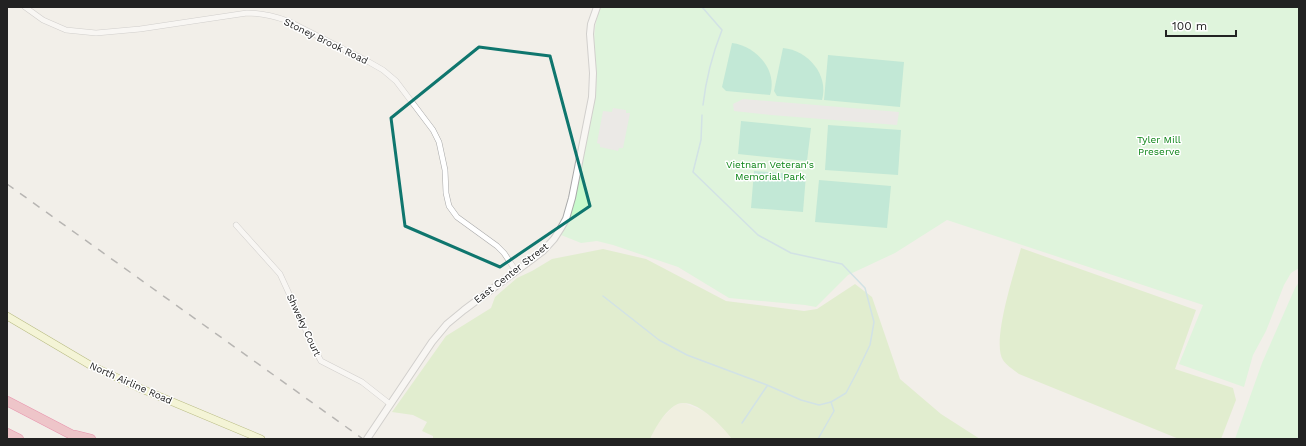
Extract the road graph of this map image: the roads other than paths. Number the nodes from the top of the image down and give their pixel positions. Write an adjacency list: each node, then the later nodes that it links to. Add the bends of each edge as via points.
1 (25, 7): 4 (street, Stoney Brook Road, via 43,20 66,30 96,33 260,13 288,21 369,62 396,81 433,130 443,155 446,193 456,217 497,246)
2 (597, 7): 4 (street, East Center Street, via 590,34 592,97 569,210 549,245)
3 (236, 224): 7 (street, Shweky Court, via 280,274 321,361 362,382)
4 (516, 271): 7 (street, East Center Street, via 447,324)
5 (7, 316): 12 (main road, North Airline Road, via 90,365)
6 (7, 401): 9 (highway)
7 (390, 404): 13 (street, East Center Street)
8 (7, 433): 10 (highway)
9 (76, 437): 11 (highway)
10 (19, 439)
11 (91, 439)
12 (261, 439)
13 (367, 439)

